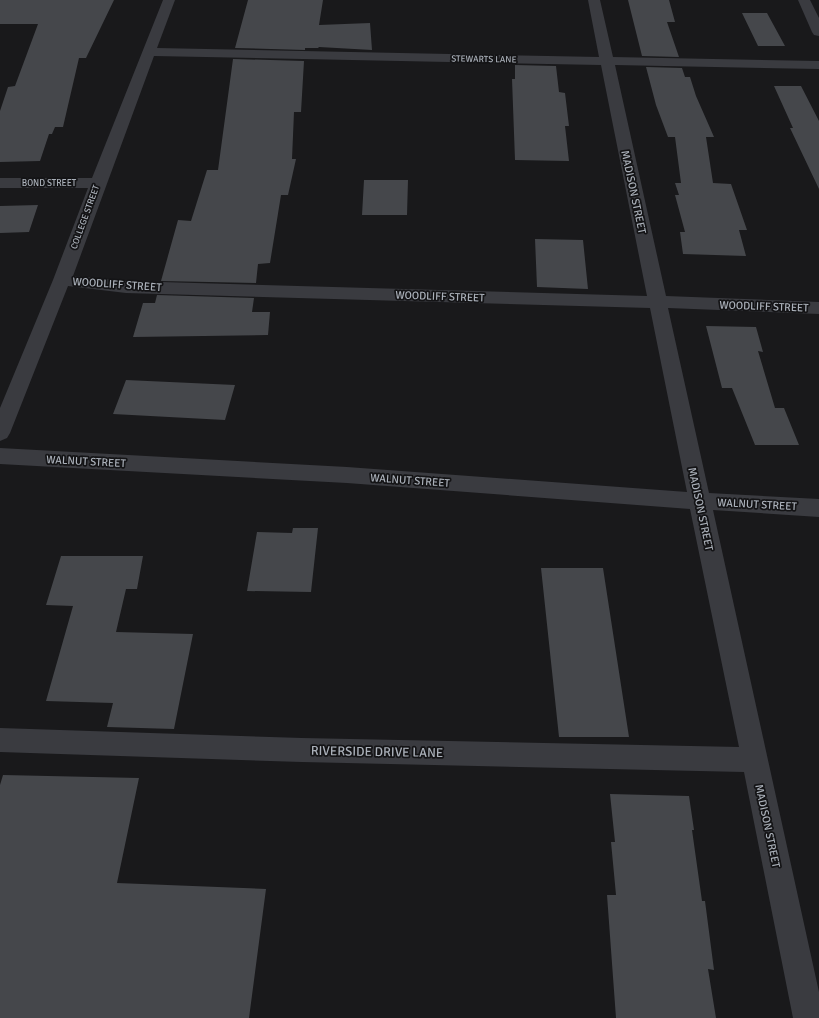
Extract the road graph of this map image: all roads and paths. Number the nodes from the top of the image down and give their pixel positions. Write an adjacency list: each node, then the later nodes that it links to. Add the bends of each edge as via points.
1 (169, 0): 5 (street, COLLEGE STREET)
2 (594, 0): 6 (street, MADISON STREET)
3 (804, 0): 4 (street)
4 (819, 32)
5 (149, 52): 6 (street, STEWARTS LANE); 9 (street, COLLEGE STREET)
6 (607, 61): 7 (street, STEWARTS LANE); 11 (street, MADISON STREET)
7 (819, 66)
8 (0, 183): 9 (street, BOND STREET)
9 (98, 183): 10 (street, COLLEGE STREET)
10 (62, 280): 11 (street, WOODLIFF STREET, via 126,287); 13 (street, COLLEGE STREET)
11 (657, 302): 12 (street, WOODLIFF STREET); 15 (street, MADISON STREET)
12 (819, 308)
13 (0, 433)
14 (0, 456): 15 (street, WALNUT STREET, via 347,475)
15 (700, 501): 16 (street, WALNUT STREET); 18 (street, MADISON STREET)
16 (819, 508)
17 (0, 740): 18 (street, RIVERSIDE DRIVE LANE)
18 (754, 760): 19 (street, MADISON STREET)
19 (808, 1018)

